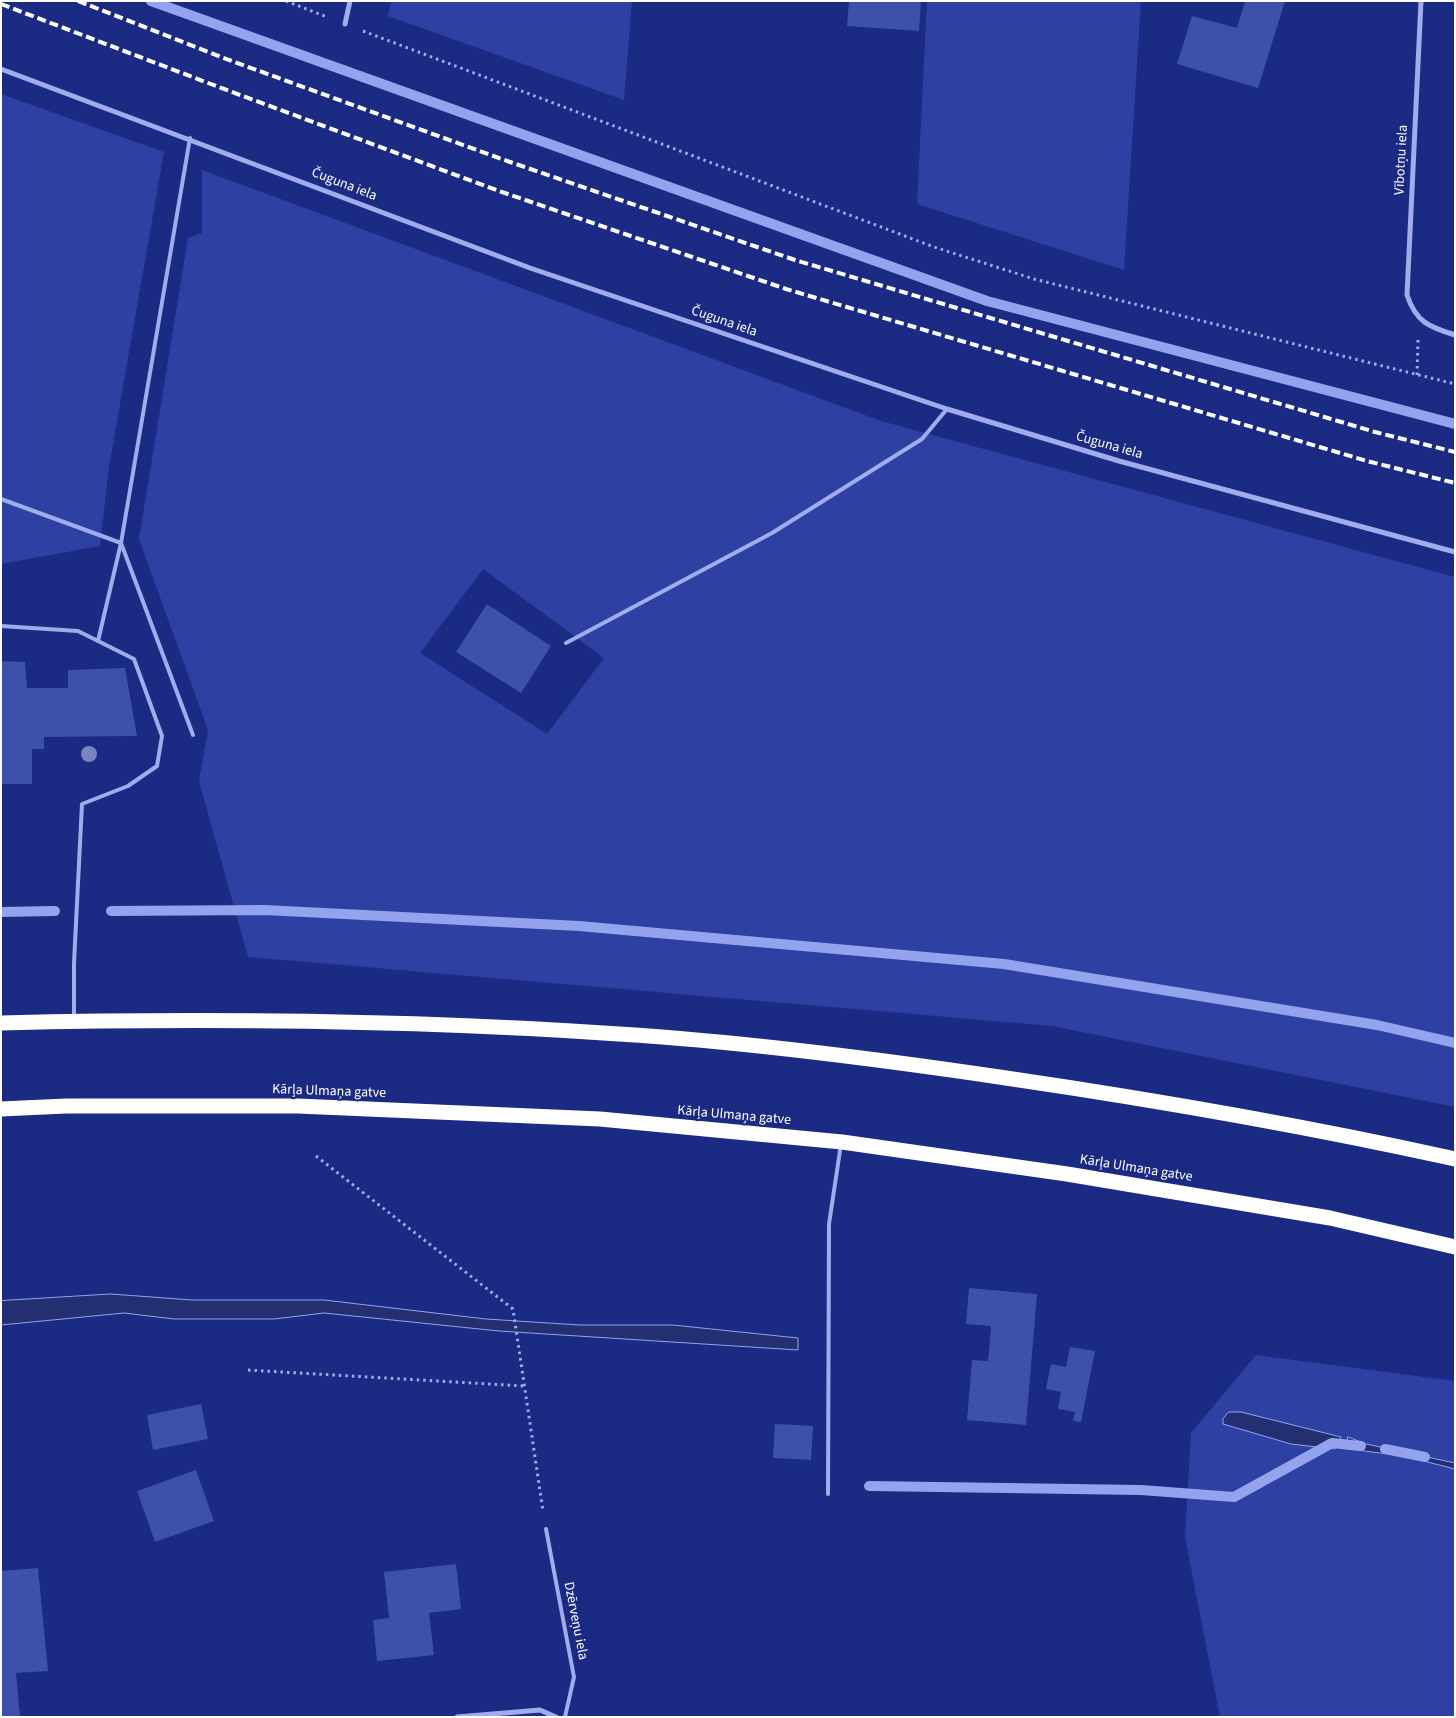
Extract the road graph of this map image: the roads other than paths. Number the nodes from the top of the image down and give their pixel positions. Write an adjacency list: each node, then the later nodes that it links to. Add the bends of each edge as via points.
1 (350, 1): 3 (street)
2 (1421, 1): 6 (street, Vībotņu iela, via 1407,296 1418,318 1437,330)
3 (344, 24)
4 (1, 68): 5 (street, Čuguna iela)
5 (190, 138): 7 (street, Čuguna iela, via 530,268); 9 (lane)
6 (1455, 335)
7 (947, 409): 10 (street, Čuguna iela, via 1120,461); 13 (lane, via 922,439 772,533)
8 (1, 500): 9 (lane)
9 (121, 543): 12 (lane); 14 (lane)
10 (1455, 552)
11 (1, 626): 12 (lane, via 78,631)
12 (98, 641): 15 (lane, via 134,660 162,736 157,766 128,786 82,804)
13 (566, 643)
14 (193, 735)
15 (74, 1021): 16 (highway); 19 (highway, via 264,1020 449,1025 622,1034 844,1055 1116,1094 1356,1137)
16 (1, 1023)
17 (1, 1109): 18 (highway, Kārļa Ulmaņa gatve, via 66,1106 318,1107 600,1119)
18 (842, 1142): 20 (highway, Kārļa Ulmaņa gatve, via 1067,1174 1330,1218); 21 (lane, via 829,1224)
19 (1455, 1159)
20 (1455, 1247)
21 (828, 1494)
22 (546, 1529): 25 (lane, Dzērveņu iela, via 574,1677)
23 (457, 1717): 24 (street, via 540,1710)
24 (556, 1717)
25 (565, 1717)

